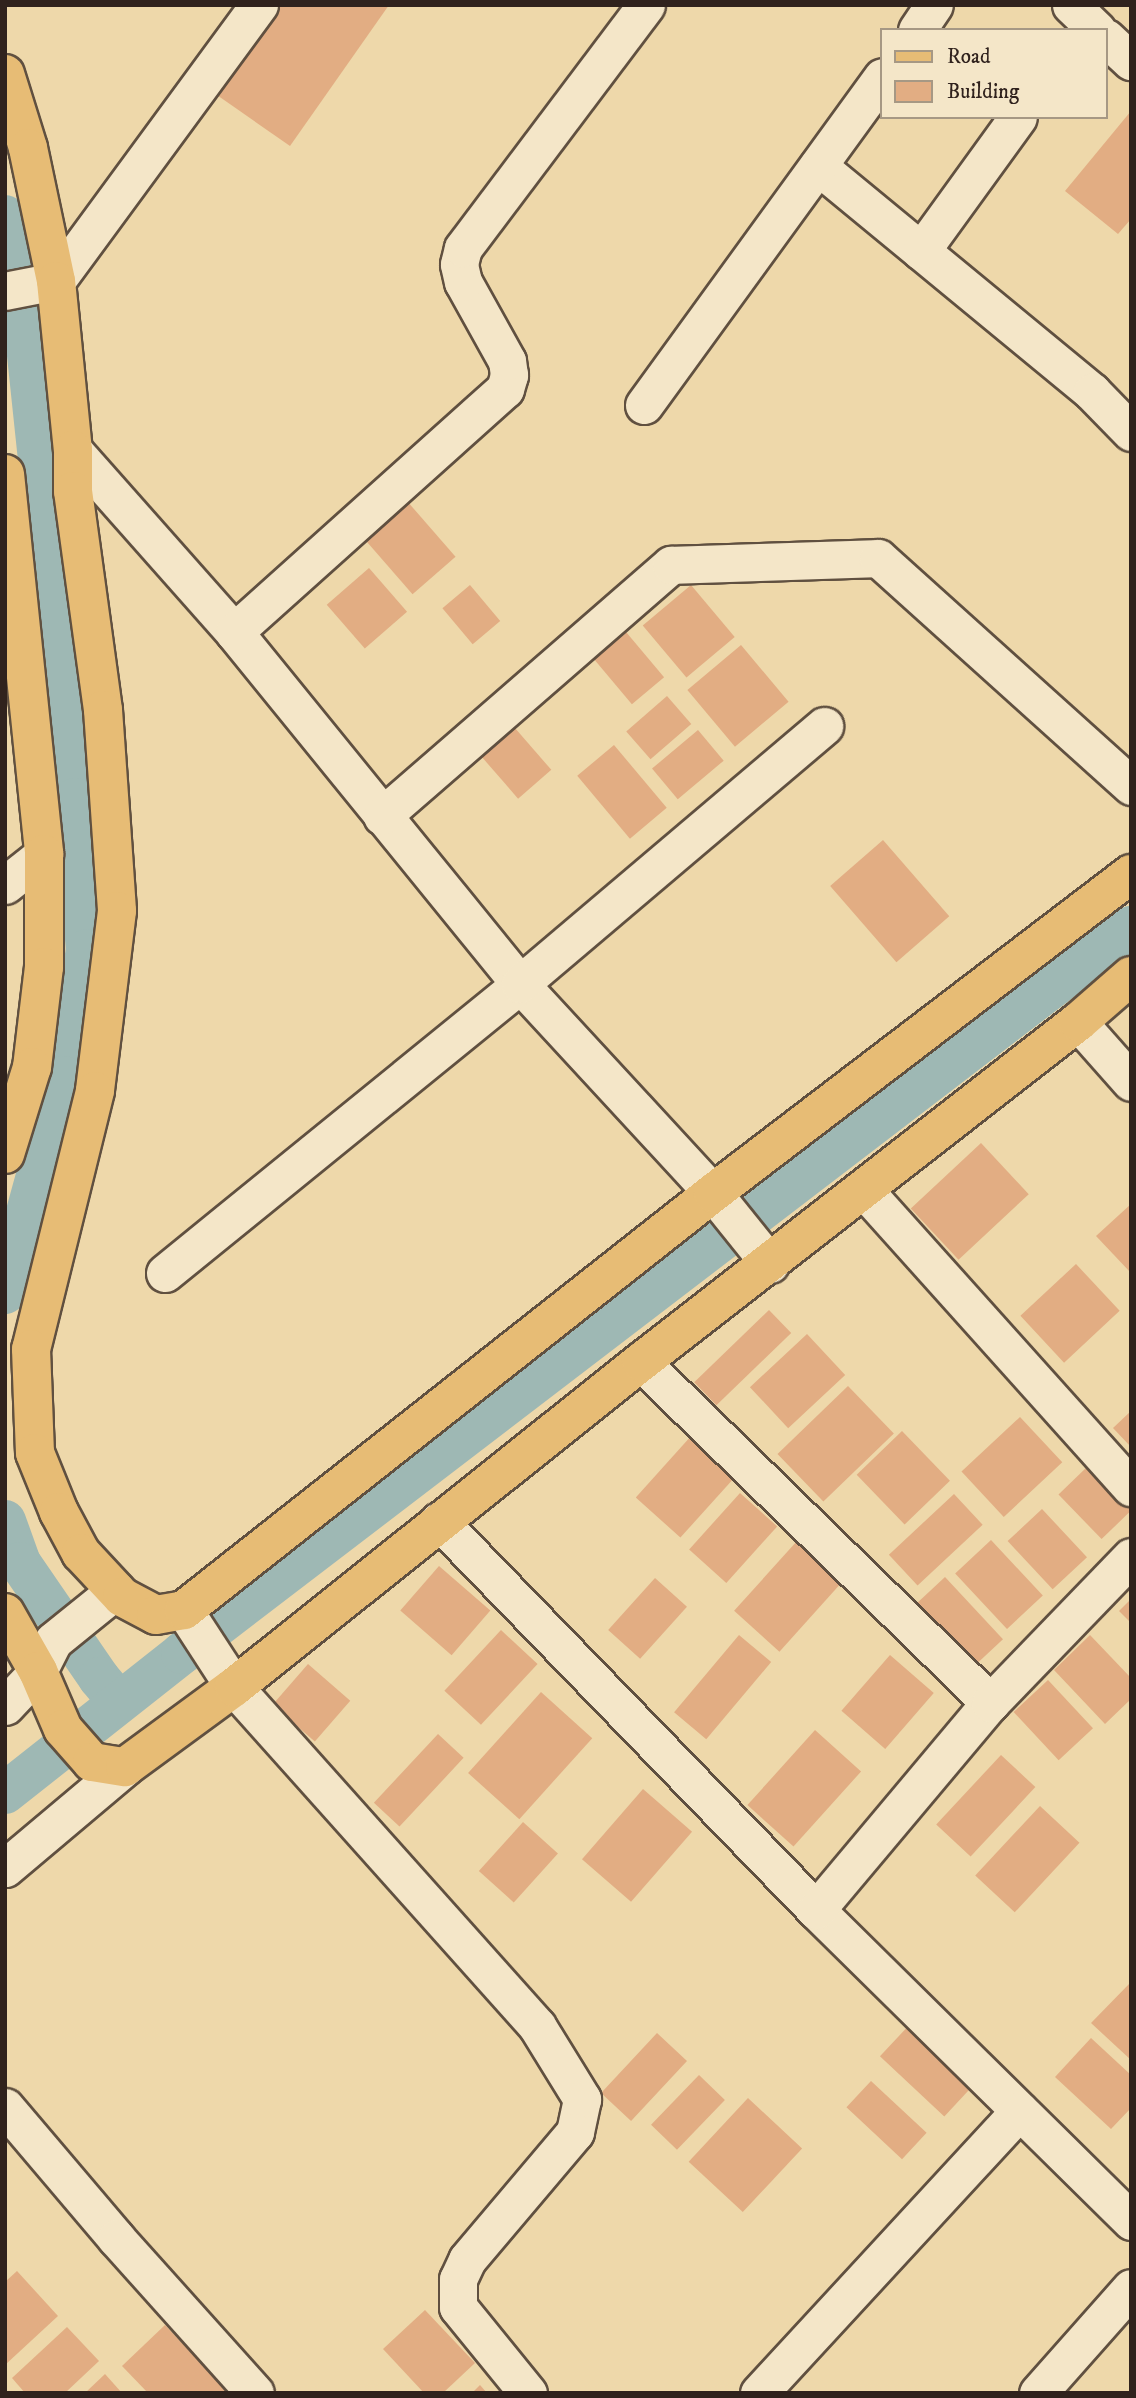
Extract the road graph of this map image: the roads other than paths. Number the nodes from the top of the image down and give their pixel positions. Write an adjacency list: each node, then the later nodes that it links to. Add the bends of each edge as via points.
1 (258, 5): 12 (street)
2 (646, 5): 17 (street, via 463,248 459,264 463,282 507,361 505,389)
3 (934, 5): 4 (street)
4 (918, 28)
5 (1108, 41): 6 (street)
6 (1131, 61)
7 (5, 74): 12 (main road, via 28,148)
8 (880, 80): 10 (street)
9 (1017, 119): 11 (street)
10 (818, 166): 11 (street); 13 (street)
11 (921, 251): 14 (street, via 1092,392)
12 (32, 285): 15 (main road)
13 (644, 405)
14 (1131, 432)
15 (72, 450): 17 (street); 37 (main road, via 73,491 103,710 117,911 95,1091 31,1349 36,1453 81,1553)
16 (6, 485): 21 (main road)
17 (234, 632): 20 (street)
18 (824, 726): 25 (street)
19 (1131, 786): 20 (street, via 878,558 671,565)
20 (382, 816): 25 (street)
21 (44, 854): 23 (street); 28 (main road, via 44,967 32,1068)
22 (1131, 874): 30 (main road)
23 (5, 885)
24 (1131, 976): 26 (main road)
25 (520, 985): 30 (street); 32 (street)
26 (1078, 1022): 27 (street); 29 (main road)
27 (1131, 1082)
28 (5, 1154)
29 (864, 1191): 31 (main road); 34 (street)
30 (720, 1201): 31 (street); 39 (main road)
31 (763, 1257): 33 (main road)
32 (165, 1273)
33 (641, 1362): 35 (main road); 42 (street)
34 (1131, 1487)
35 (439, 1521): 41 (main road); 46 (street)
36 (1131, 1557): 42 (street)
37 (116, 1590): 39 (main road, via 156,1615); 40 (street)
38 (5, 1613): 40 (main road)
39 (190, 1619): 41 (street)
40 (55, 1646): 43 (street); 44 (main road, via 63,1729)
41 (224, 1672): 44 (main road); 52 (street, via 537,2026 582,2099 575,2132 467,2260 458,2279 457,2307)
42 (990, 1703): 46 (street)
43 (5, 1706)
44 (109, 1765): 45 (street)
45 (5, 1868)
46 (816, 1910): 48 (street)
47 (5, 2107): 51 (street)
48 (1019, 2111): 49 (street); 53 (street)
49 (1131, 2221)
50 (1131, 2288): 54 (street)
51 (255, 2393)
52 (528, 2393)
53 (759, 2393)
54 (1038, 2393)

